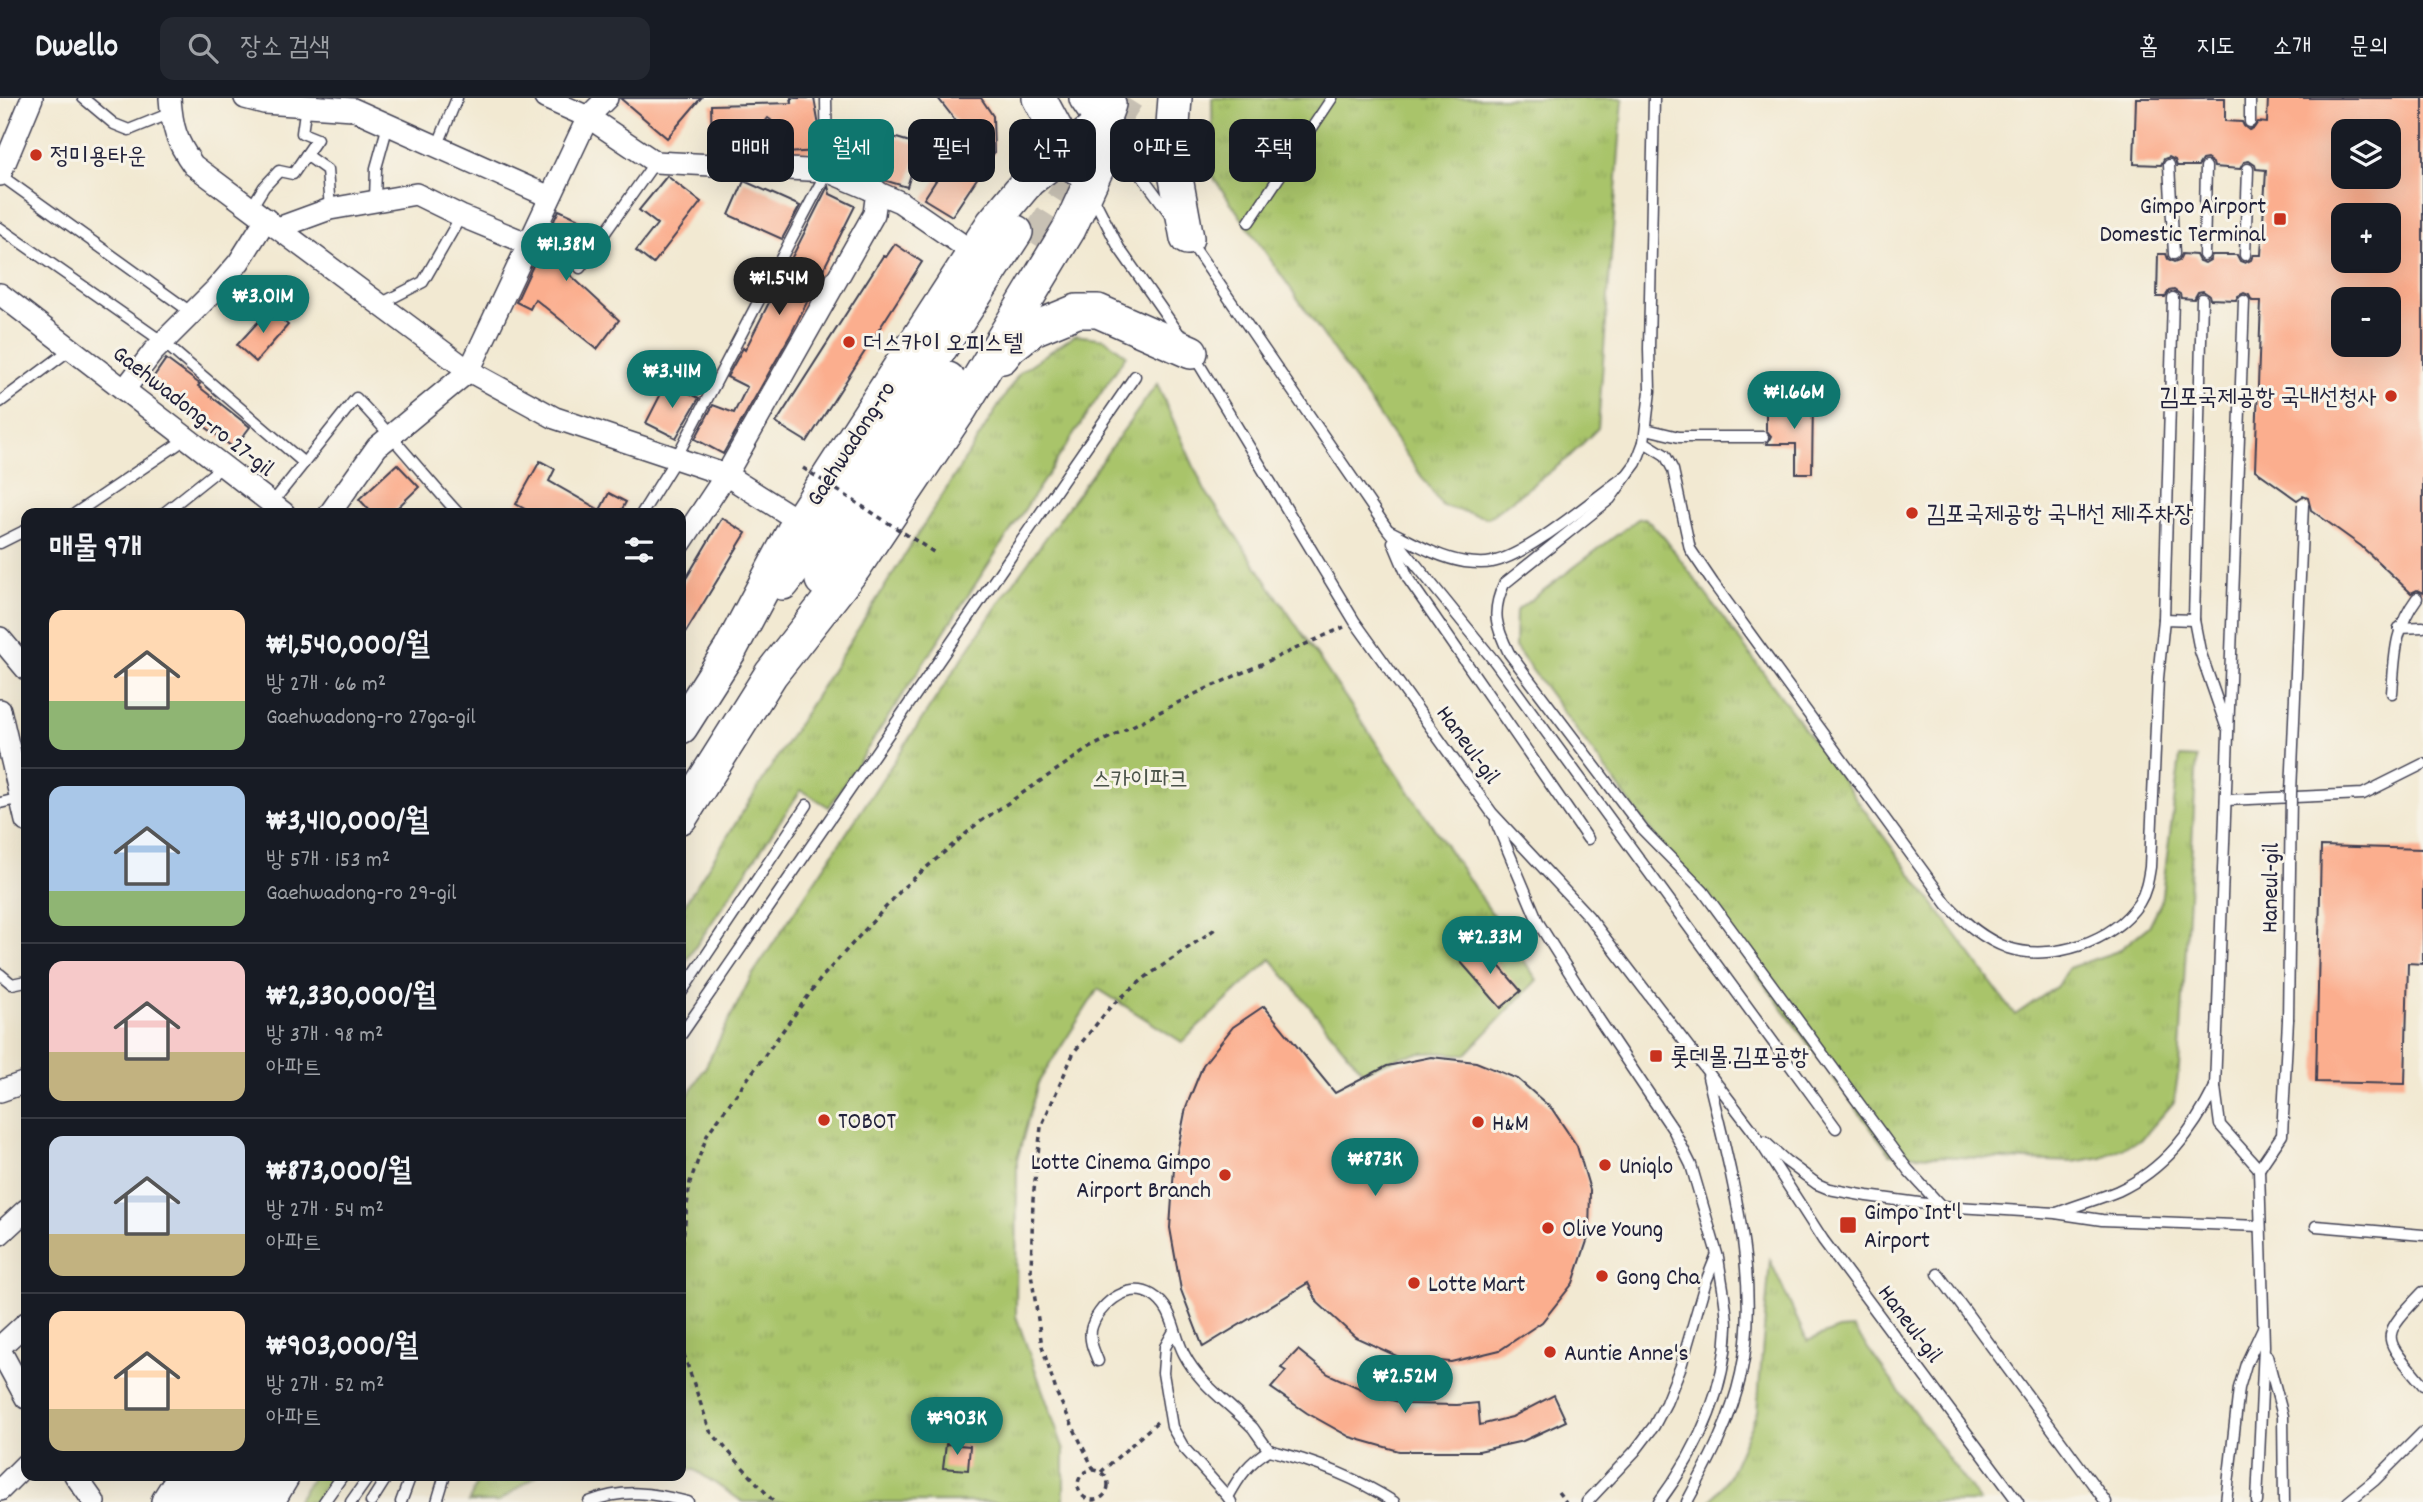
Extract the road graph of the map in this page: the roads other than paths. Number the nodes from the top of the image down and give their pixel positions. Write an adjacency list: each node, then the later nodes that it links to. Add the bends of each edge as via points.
1 (32, 98): 29 (street)
2 (83, 98): 14 (lane, via 114,124 129,130)
3 (245, 98): 15 (street)
4 (457, 98): 22 (lane)
5 (545, 98): 17 (street)
6 (607, 98): 17 (street)
7 (826, 98): 18 (lane)
8 (1039, 98): 19 (main road)
9 (1175, 98): 43 (main road, via 1171,151)
10 (1332, 98): 41 (lane)
11 (1654, 98): 65 (lane)
12 (2250, 98): 20 (lane)
13 (354, 104): 15 (street); 21 (street)
14 (171, 105): 40 (street, via 178,144 193,165)
15 (306, 105): 23 (lane, via 302,134 317,139)
16 (1102, 114): 34 (main road, Gaehwadong-ro); 43 (lane)
17 (588, 117): 24 (street); 36 (street)
18 (826, 119)
19 (1050, 119)
20 (2250, 122)
21 (388, 125): 22 (street); 37 (lane, via 376,168)
22 (437, 147): 36 (street)
23 (306, 155): 38 (lane, via 327,170); 40 (lane, via 293,174 279,171 264,187)
24 (655, 162): 28 (street); 50 (lane)
25 (2169, 165): 47 (lane)
26 (2206, 167): 48 (lane)
27 (2248, 169): 49 (lane)
28 (808, 170)
29 (0, 175): 56 (lane)
30 (821, 182): 70 (lane)
31 (854, 182): 35 (street)
32 (1029, 182): 44 (main road, Gaehwadong-ro)
33 (1085, 182): 34 (main road)
34 (1087, 186): 44 (main road, Gaehwadong-ro, via 1069,229); 59 (lane, Haneul-gil, via 1119,248)
35 (877, 191): 46 (street); 73 (street, via 874,215)
36 (551, 197): 45 (street)
37 (375, 200): 38 (street); 39 (street, via 416,194)
38 (330, 209): 40 (street)
39 (461, 216): 45 (street); 55 (lane, via 423,282)
40 (265, 218): 55 (street); 56 (street, via 239,262)
41 (1249, 222)
42 (0, 228): 57 (lane)
43 (1187, 238): 83 (lane)
44 (1023, 240): 46 (main road, Gaehwadong-ro); 64 (main road, Gaehwadong-ro); 93 (main road, Gaehwadong-ro, via 811,547); 95 (main road, Gaehwadong-ro, via 836,554)
45 (529, 244): 60 (street)
46 (974, 253): 82 (main road, Gaehwadong-ro)
47 (2174, 254)
48 (2204, 255)
49 (2245, 255)
50 (580, 268)
51 (0, 294): 58 (street, Gaehwadong-ro 27-gil)
52 (2173, 298): 88 (lane)
53 (2202, 299): 89 (lane, Haneul-gil)
54 (2244, 300): 99 (lane, Haneul-gil)
55 (380, 304): 60 (street)
56 (192, 313): 57 (street)
57 (163, 342): 62 (street); 71 (lane)
58 (71, 349): 62 (street, Gaehwadong-ro 27-gil); 63 (lane)
59 (1191, 352): 64 (main road, via 1098,311 1077,310 1033,329 1010,348); 105 (lane, Haneul-gil, via 1355,622)
60 (469, 371): 66 (street); 70 (street, via 555,418)
61 (1135, 376): 111 (lane)
62 (124, 390): 68 (street, Gaehwadong-ro 27-gil)
63 (0, 402)
64 (961, 408): 95 (main road, Gaehwadong-ro, via 854,568)
65 (1646, 429): 67 (lane, via 1679,437); 69 (lane)
66 (392, 435): 71 (lane, via 356,398); 79 (street, via 377,447); 80 (lane)
67 (1763, 437)
68 (187, 438): 72 (street, Gaehwadong-ro 27-gil); 76 (lane)
69 (1644, 442): 74 (lane); 88 (lane, via 1665,456 1673,470 1690,549 1713,583 1947,904 1964,922 2009,948 2030,952 2083,945 2124,920 2143,896 2150,867)
70 (675, 460): 73 (street); 81 (lane)
71 (304, 463): 78 (lane)
72 (223, 466): 77 (lane); 78 (street, Gaehwadong-ro 27-gil)
73 (726, 475): 82 (street); 85 (street)
74 (1627, 475): 83 (lane, via 1540,538 1492,563 1443,556); 119 (lane, via 1610,499 1504,584 1495,615 1497,630 1509,653 1643,830 1703,891 1908,1170)
75 (2303, 504): 118 (lane, Haneul-gil, bridge, via 2282,1135)
76 (83, 508)
77 (170, 508)
78 (278, 508)
79 (334, 508)
80 (453, 508)
81 (645, 508)
82 (799, 521): 93 (main road, Gaehwadong-ro)
83 (1388, 530): 107 (lane, via 1409,580); 116 (lane, via 1495,662)
84 (21, 532): 86 (lane)
85 (686, 535)
86 (0, 543)
87 (2417, 598): 90 (lane)
88 (2164, 620): 89 (lane)
89 (2194, 621): 99 (lane, Haneul-gil)
90 (2399, 628): 91 (lane); 96 (lane)
91 (2423, 628)
92 (0, 638): 94 (street)
93 (730, 650): 98 (main road, Gaehwadong-ro)
94 (21, 663)
95 (771, 674): 104 (main road, Gaehwadong-ro)
96 (2392, 693)
97 (0, 710): 101 (street)
98 (686, 719)
99 (2228, 732): 102 (lane, Haneul-gil)
100 (2421, 764): 102 (lane, via 2363,794)
101 (10, 800): 106 (street)
102 (2226, 800): 114 (lane, Haneul-gil)
103 (807, 805): 110 (lane)
104 (686, 809)
105 (1492, 813): 112 (lane, Haneul-gil, via 1590,917); 126 (lane, via 1538,924 1674,1131 1691,1165)
106 (21, 814)
107 (1588, 839)
108 (0, 974): 109 (lane, via 12,984)
109 (21, 982)
110 (686, 986)
111 (686, 1028)
112 (1706, 1071): 117 (lane, Haneul-gil); 168 (lane, via 1743,1245 1746,1325 1741,1374 1716,1448)
113 (21, 1084): 115 (street)
114 (2216, 1087): 118 (lane, Haneul-gil, via 2220,1125); 120 (lane, Haneul-gil, via 2189,1133 2154,1170 2119,1190)
115 (0, 1091)
116 (1836, 1128)
117 (1753, 1131): 119 (lane, Haneul-gil, via 1786,1161 1829,1189); 169 (lane, Haneul-gil, via 1823,1240)
118 (2259, 1169): 122 (lane)
119 (1941, 1206): 120 (lane, Haneul-gil)
120 (2054, 1213): 122 (lane, Haneul-gil, via 2102,1220)
121 (21, 1215): 124 (street)
122 (2260, 1226): 129 (lane)
123 (2316, 1226): 125 (lane)
124 (0, 1234)
125 (2423, 1235)
126 (1717, 1254): 166 (lane, via 1682,1366 1654,1426); 167 (lane, via 1727,1326 1722,1366 1711,1412 1681,1473)
127 (1938, 1274): 170 (lane)
128 (2423, 1292): 135 (lane, via 2400,1315 2390,1336 2393,1348)
129 (2264, 1324): 132 (lane); 171 (lane, via 2239,1388)
130 (21, 1329): 133 (street)
131 (1174, 1331): 134 (lane, via 1170,1311 1150,1293 1130,1291 1115,1297 1094,1320 1092,1348); 138 (lane, via 1202,1381); 152 (lane, via 1165,1347 1163,1373 1172,1427 1184,1448)
132 (2264, 1346): 172 (lane); 173 (lane, via 2283,1416)
133 (0, 1348): 136 (street)
134 (1098, 1361)
135 (2423, 1385)
136 (21, 1388)
137 (2423, 1432): 174 (lane)
138 (1269, 1450): 151 (lane, via 1309,1460); 152 (lane, via 1241,1473)
139 (21, 1469): 150 (street)
140 (79, 1481): 153 (street)
141 (181, 1481): 154 (main road)
142 (216, 1481): 155 (main road)
143 (247, 1481): 156 (main road)
144 (279, 1481): 157 (main road)
145 (339, 1481): 158 (lane)
146 (366, 1481): 159 (lane)
147 (384, 1481): 160 (lane)
148 (409, 1481): 161 (lane)
149 (443, 1481): 162 (lane)
150 (0, 1490)
151 (1376, 1496): 165 (lane)
152 (1230, 1499)
153 (94, 1502)
154 (168, 1502)
155 (203, 1502)
156 (234, 1502)
157 (267, 1502)
158 (324, 1502)
159 (351, 1502)
160 (372, 1502)
161 (401, 1502)
162 (437, 1502)
163 (589, 1502): 164 (lane, via 629,1491)
164 (688, 1502)
165 (1394, 1502)
166 (1587, 1502)
167 (1659, 1502)
168 (1686, 1502)
169 (2018, 1502)
170 (2106, 1502)
171 (2226, 1502)
172 (2258, 1502)
173 (2284, 1502)
174 (2348, 1502)

